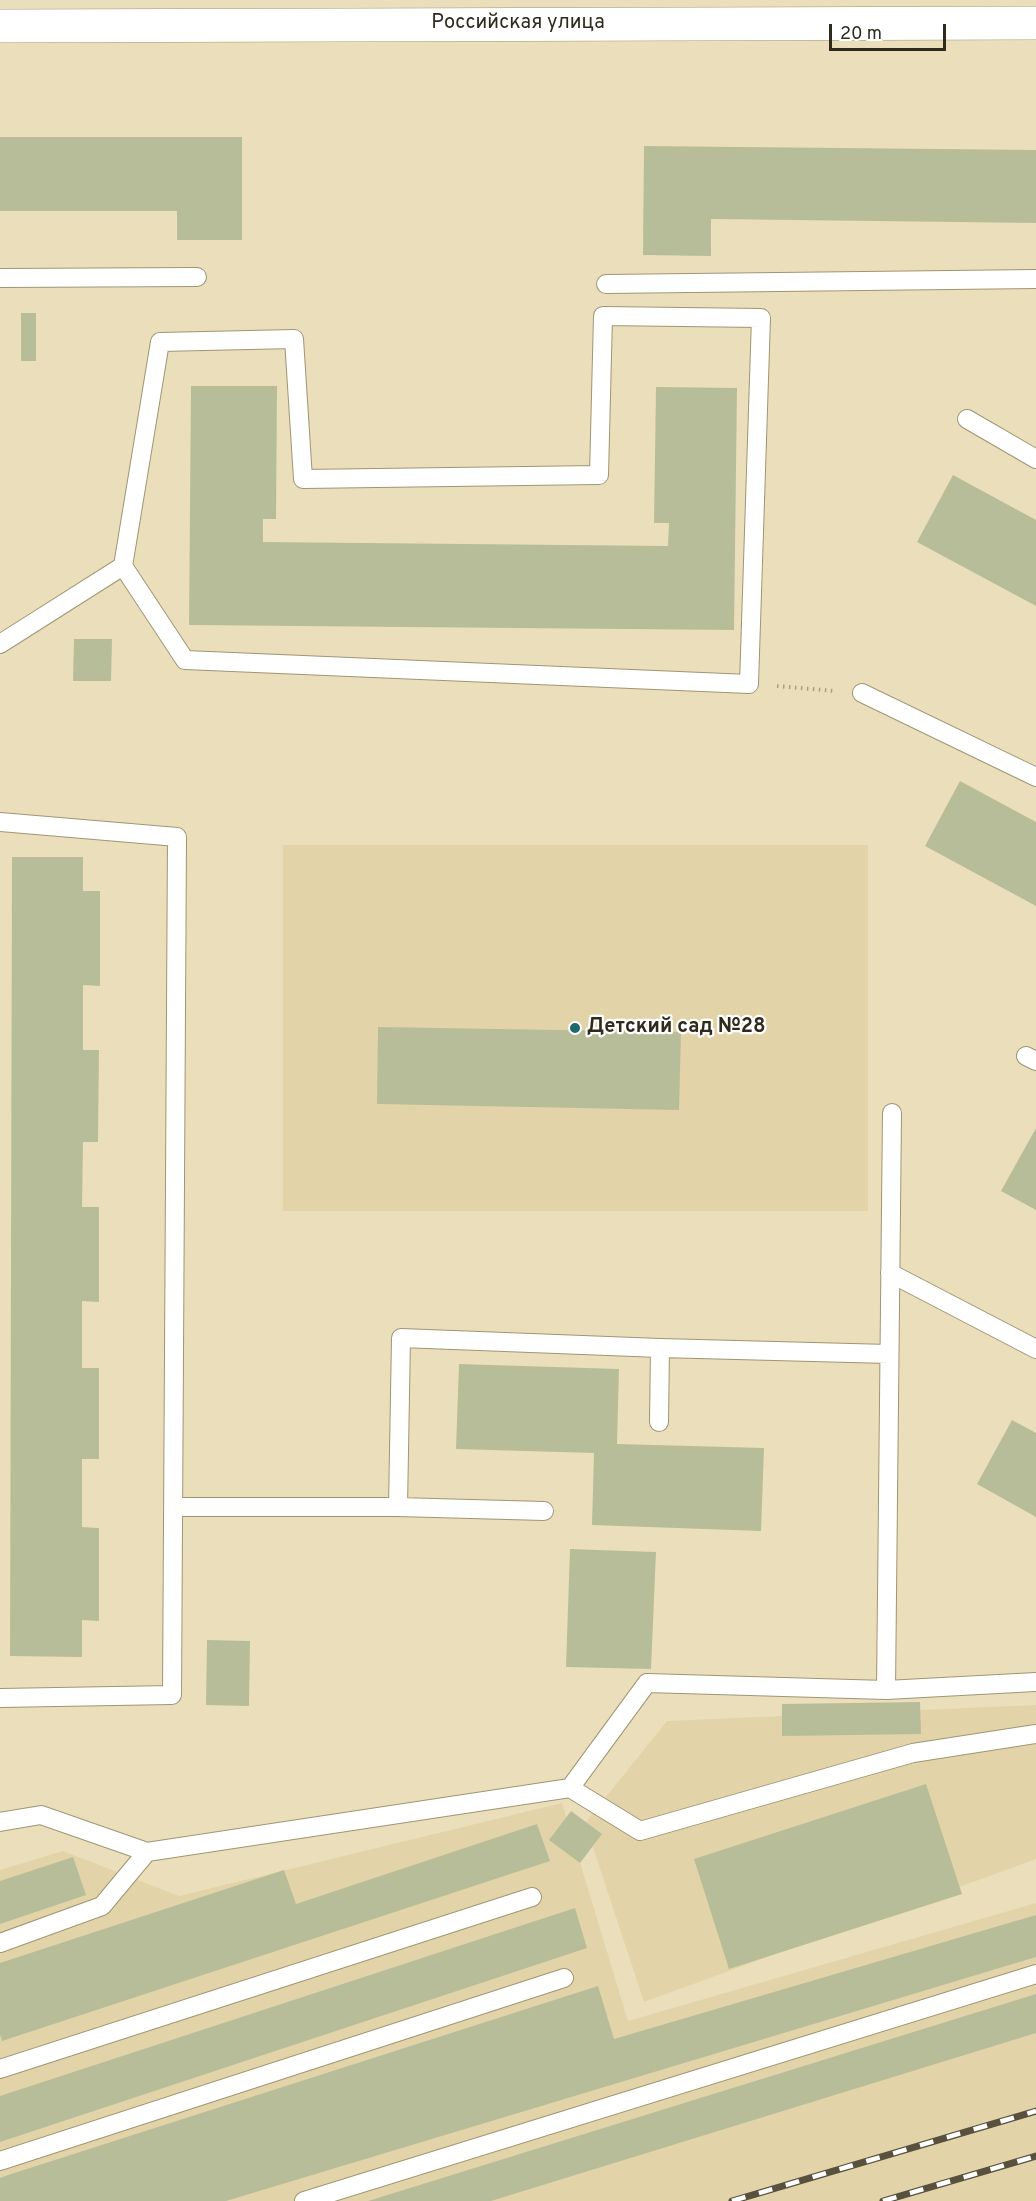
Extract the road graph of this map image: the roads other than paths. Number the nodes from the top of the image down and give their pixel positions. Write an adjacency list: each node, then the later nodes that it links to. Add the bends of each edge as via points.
1 (1036, 22): 2 (main road, Российская улица)
2 (0, 26)
3 (197, 277): 4 (lane)
4 (0, 278)
5 (1036, 279): 6 (lane)
6 (606, 284)
7 (967, 419): 8 (lane)
8 (1036, 459)
9 (123, 566): 9 (lane, via 160,342 294,339 303,479 599,475 603,316 761,318 749,684 185,660); 10 (lane)
10 (0, 644)
11 (862, 693): 12 (lane)
12 (1036, 777)
13 (0, 822): 20 (lane, via 177,837)
14 (892, 1113): 15 (lane)
15 (890, 1274): 17 (lane); 18 (lane)
16 (660, 1348): 18 (lane); 19 (lane); 21 (lane, via 402,1338)
17 (1036, 1349)
18 (889, 1354): 24 (lane)
19 (658, 1422)
20 (174, 1507): 21 (lane); 25 (lane, via 172,1695)
21 (398, 1508): 22 (lane)
22 (544, 1511)
23 (1036, 1682): 24 (lane)
24 (886, 1690): 27 (lane, via 647,1683)
25 (0, 1698)
26 (1036, 1734): 27 (lane, via 913,1753 640,1831)
27 (570, 1788): 29 (lane)
28 (0, 1821): 29 (lane, via 41,1815)
29 (147, 1852): 31 (lane, via 102,1906)
30 (532, 1898): 34 (lane)
31 (0, 1943)
32 (1036, 1974): 36 (lane)
33 (564, 1978): 35 (lane)
34 (0, 2069)
35 (0, 2161)
36 (304, 2201)

